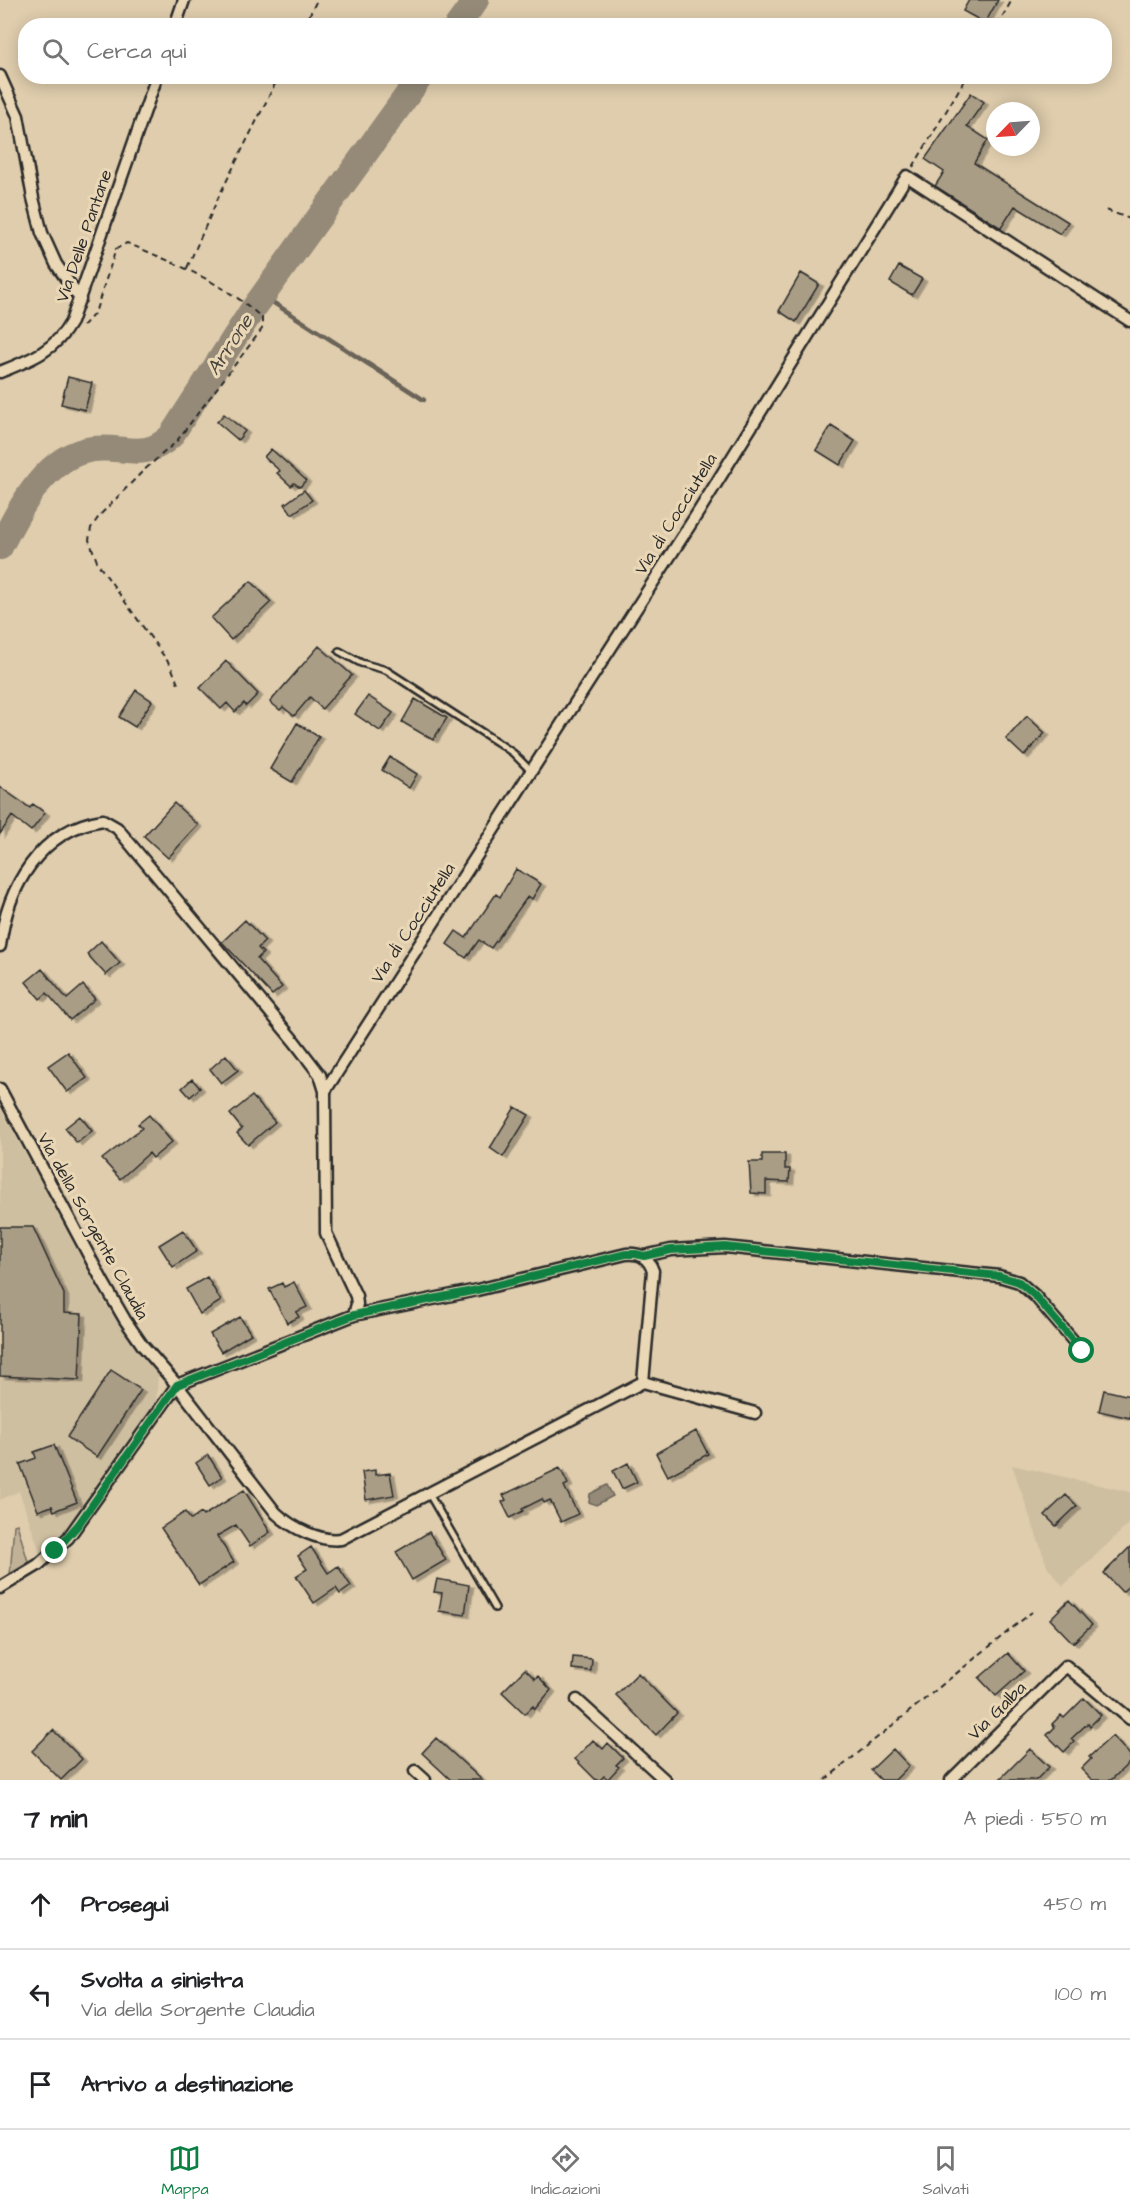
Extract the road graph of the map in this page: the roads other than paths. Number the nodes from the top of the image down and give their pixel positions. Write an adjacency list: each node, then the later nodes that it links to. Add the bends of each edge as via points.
1 (184, 0): 2 (street)
2 (178, 18)
3 (0, 76): 5 (street, via 18,116 42,233 60,271)
4 (154, 84): 5 (street, Via Delle Pantane)
5 (80, 299): 7 (street, Via Delle Pantane, via 61,338 40,354)
6 (1130, 321): 9 (street, Via di Cocciutella, via 907,176 699,511)
7 (0, 372)
8 (339, 651): 9 (lane, via 386,670 513,753)
9 (530, 770): 12 (street, Via di Cocciutella)
10 (0, 946): 12 (street, via 14,891 39,853 67,831 94,821 107,821 117,828 294,1041 320,1075)
11 (0, 1089): 17 (street, Via della Sorgente Claudia, via 118,1309)
12 (325, 1091): 14 (street, via 326,1233 356,1296)
13 (644, 1256): 14 (street, via 626,1254); 15 (street, via 725,1247 999,1276 1019,1282 1035,1296); 16 (street, via 653,1271)
14 (354, 1315): 17 (street)
15 (1082, 1351)
16 (643, 1382): 18 (street); 19 (street, Via della Sorgente Claudia)
17 (177, 1385): 19 (street, Via della Sorgente Claudia, via 276,1514 306,1532 341,1539); 20 (street, via 68,1538 38,1565)
18 (755, 1413)
19 (429, 1492): 21 (lane)
20 (0, 1588)
21 (495, 1608)
22 (577, 1700): 26 (street)
23 (1130, 1719): 27 (street, Via Galba, via 1066,1666)
24 (415, 1771): 25 (street)
25 (425, 1780)
26 (665, 1780)
27 (951, 1780)

